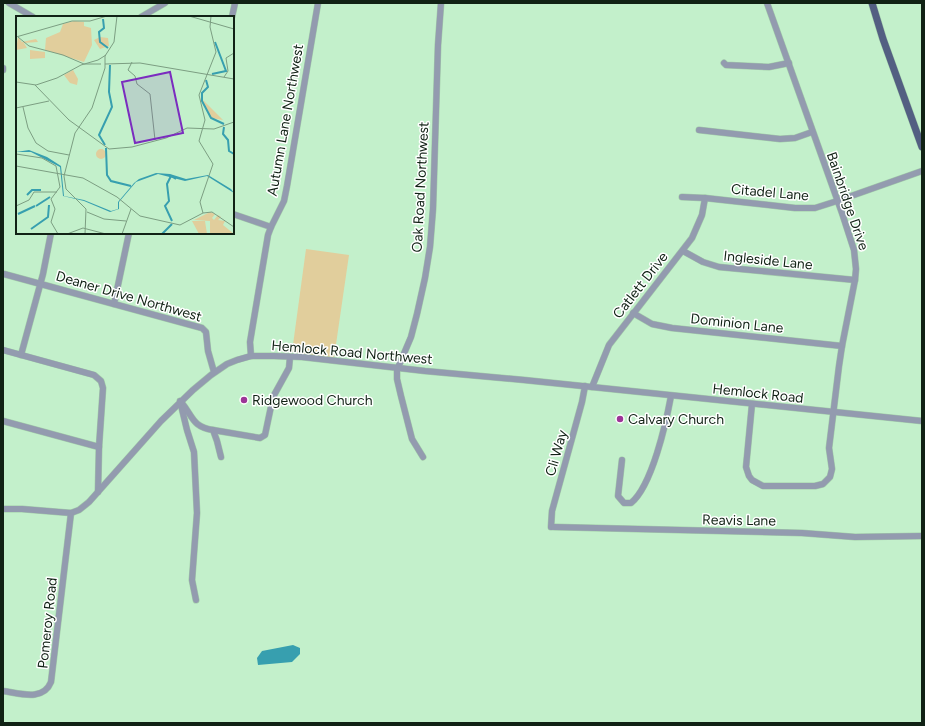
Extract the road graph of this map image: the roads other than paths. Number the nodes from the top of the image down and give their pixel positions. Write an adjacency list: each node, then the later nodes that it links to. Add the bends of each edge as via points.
1 (9, 3): 8 (street)
2 (164, 3): 9 (street)
3 (235, 3): 10 (street)
4 (318, 3): 21 (street, Autumn Lane Northwest, via 287,186 281,207)
5 (441, 3): 35 (street, Oak Road Northwest, via 434,209 430,247 418,314)
6 (767, 3): 12 (street, Bainbridge Drive)
7 (872, 3): 15 (main road)
8 (31, 16)
9 (142, 16)
10 (232, 16)
11 (724, 63): 12 (street, via 769,68)
12 (789, 63): 14 (street, Bainbridge Drive)
13 (700, 130): 14 (street, via 780,139 795,138)
14 (812, 132): 19 (street, Bainbridge Drive)
15 (922, 147)
16 (922, 171): 19 (street, Citadel Lane)
17 (682, 197): 18 (street, Citadel Lane)
18 (705, 198): 19 (street, Citadel Lane, via 804,208); 24 (street, Catlett Drive, via 698,227)
19 (837, 202): 26 (street, Bainbridge Drive, via 855,253)
20 (234, 214): 21 (street)
21 (270, 227): 33 (street, Autumn Lane Northwest, via 250,342)
22 (51, 234): 27 (street)
23 (128, 234): 28 (street)
24 (683, 251): 26 (street, Ingleside Lane, via 719,267); 29 (street, Catlett Drive)
25 (4, 274): 27 (street, Deaner Drive Northwest)
26 (855, 280): 30 (street, Bainbridge Drive)
27 (40, 284): 28 (street, Deaner Drive Northwest); 32 (street)
28 (114, 304): 36 (street, Deaner Drive Northwest, via 202,328 206,332)
29 (633, 313): 30 (street, Dominion Lane, via 652,324 672,328); 38 (street, Catlett Drive, via 609,345)
30 (842, 346): 42 (street, Bainbridge Drive)
31 (3, 350): 32 (street)
32 (21, 355): 46 (street, via 94,375 101,381 103,388)
33 (252, 356): 34 (street, Hemlock Road Northwest); 36 (street, Hemlock Road Northwest, via 237,360)
34 (290, 357): 35 (street, Hemlock Road Northwest); 45 (street, via 288,368 273,397 265,435 260,438)
35 (398, 368): 37 (street, Hemlock Road Northwest); 48 (street, via 397,379 412,439)
36 (214, 372): 40 (street, Hemlock Road Northwest)
37 (585, 386): 38 (street, Hemlock Road Northwest); 53 (street, Cli Way, via 552,511)
38 (592, 387): 39 (street, Hemlock Road)
39 (671, 396): 41 (street, Hemlock Road); 49 (street, via 657,453 641,491 631,503 624,503 618,496)
40 (180, 401): 45 (street, via 198,426); 50 (street, Hemlock Road Northwest); 55 (street, via 194,452 197,513 192,580)
41 (752, 404): 42 (street, Hemlock Road); 42 (street, Bainbridge Drive, via 746,467 752,480 767,486 815,486 827,481 832,473 829,448)
42 (833, 412): 44 (street, Hemlock Road)
43 (3, 421): 46 (street)
44 (922, 422)
45 (213, 430): 47 (street)
46 (99, 447): 50 (street)
47 (221, 457)
48 (423, 457)
49 (622, 460)
50 (98, 492): 52 (street, Hemlock Road Northwest, via 83,507)
51 (3, 510): 52 (street)
52 (71, 513): 56 (street, Pomeroy Road, via 53,677 47,690 35,695)
53 (553, 527): 54 (street, Reavis Lane, via 802,533 855,537)
54 (922, 536)
55 (196, 600)
56 (3, 691)

